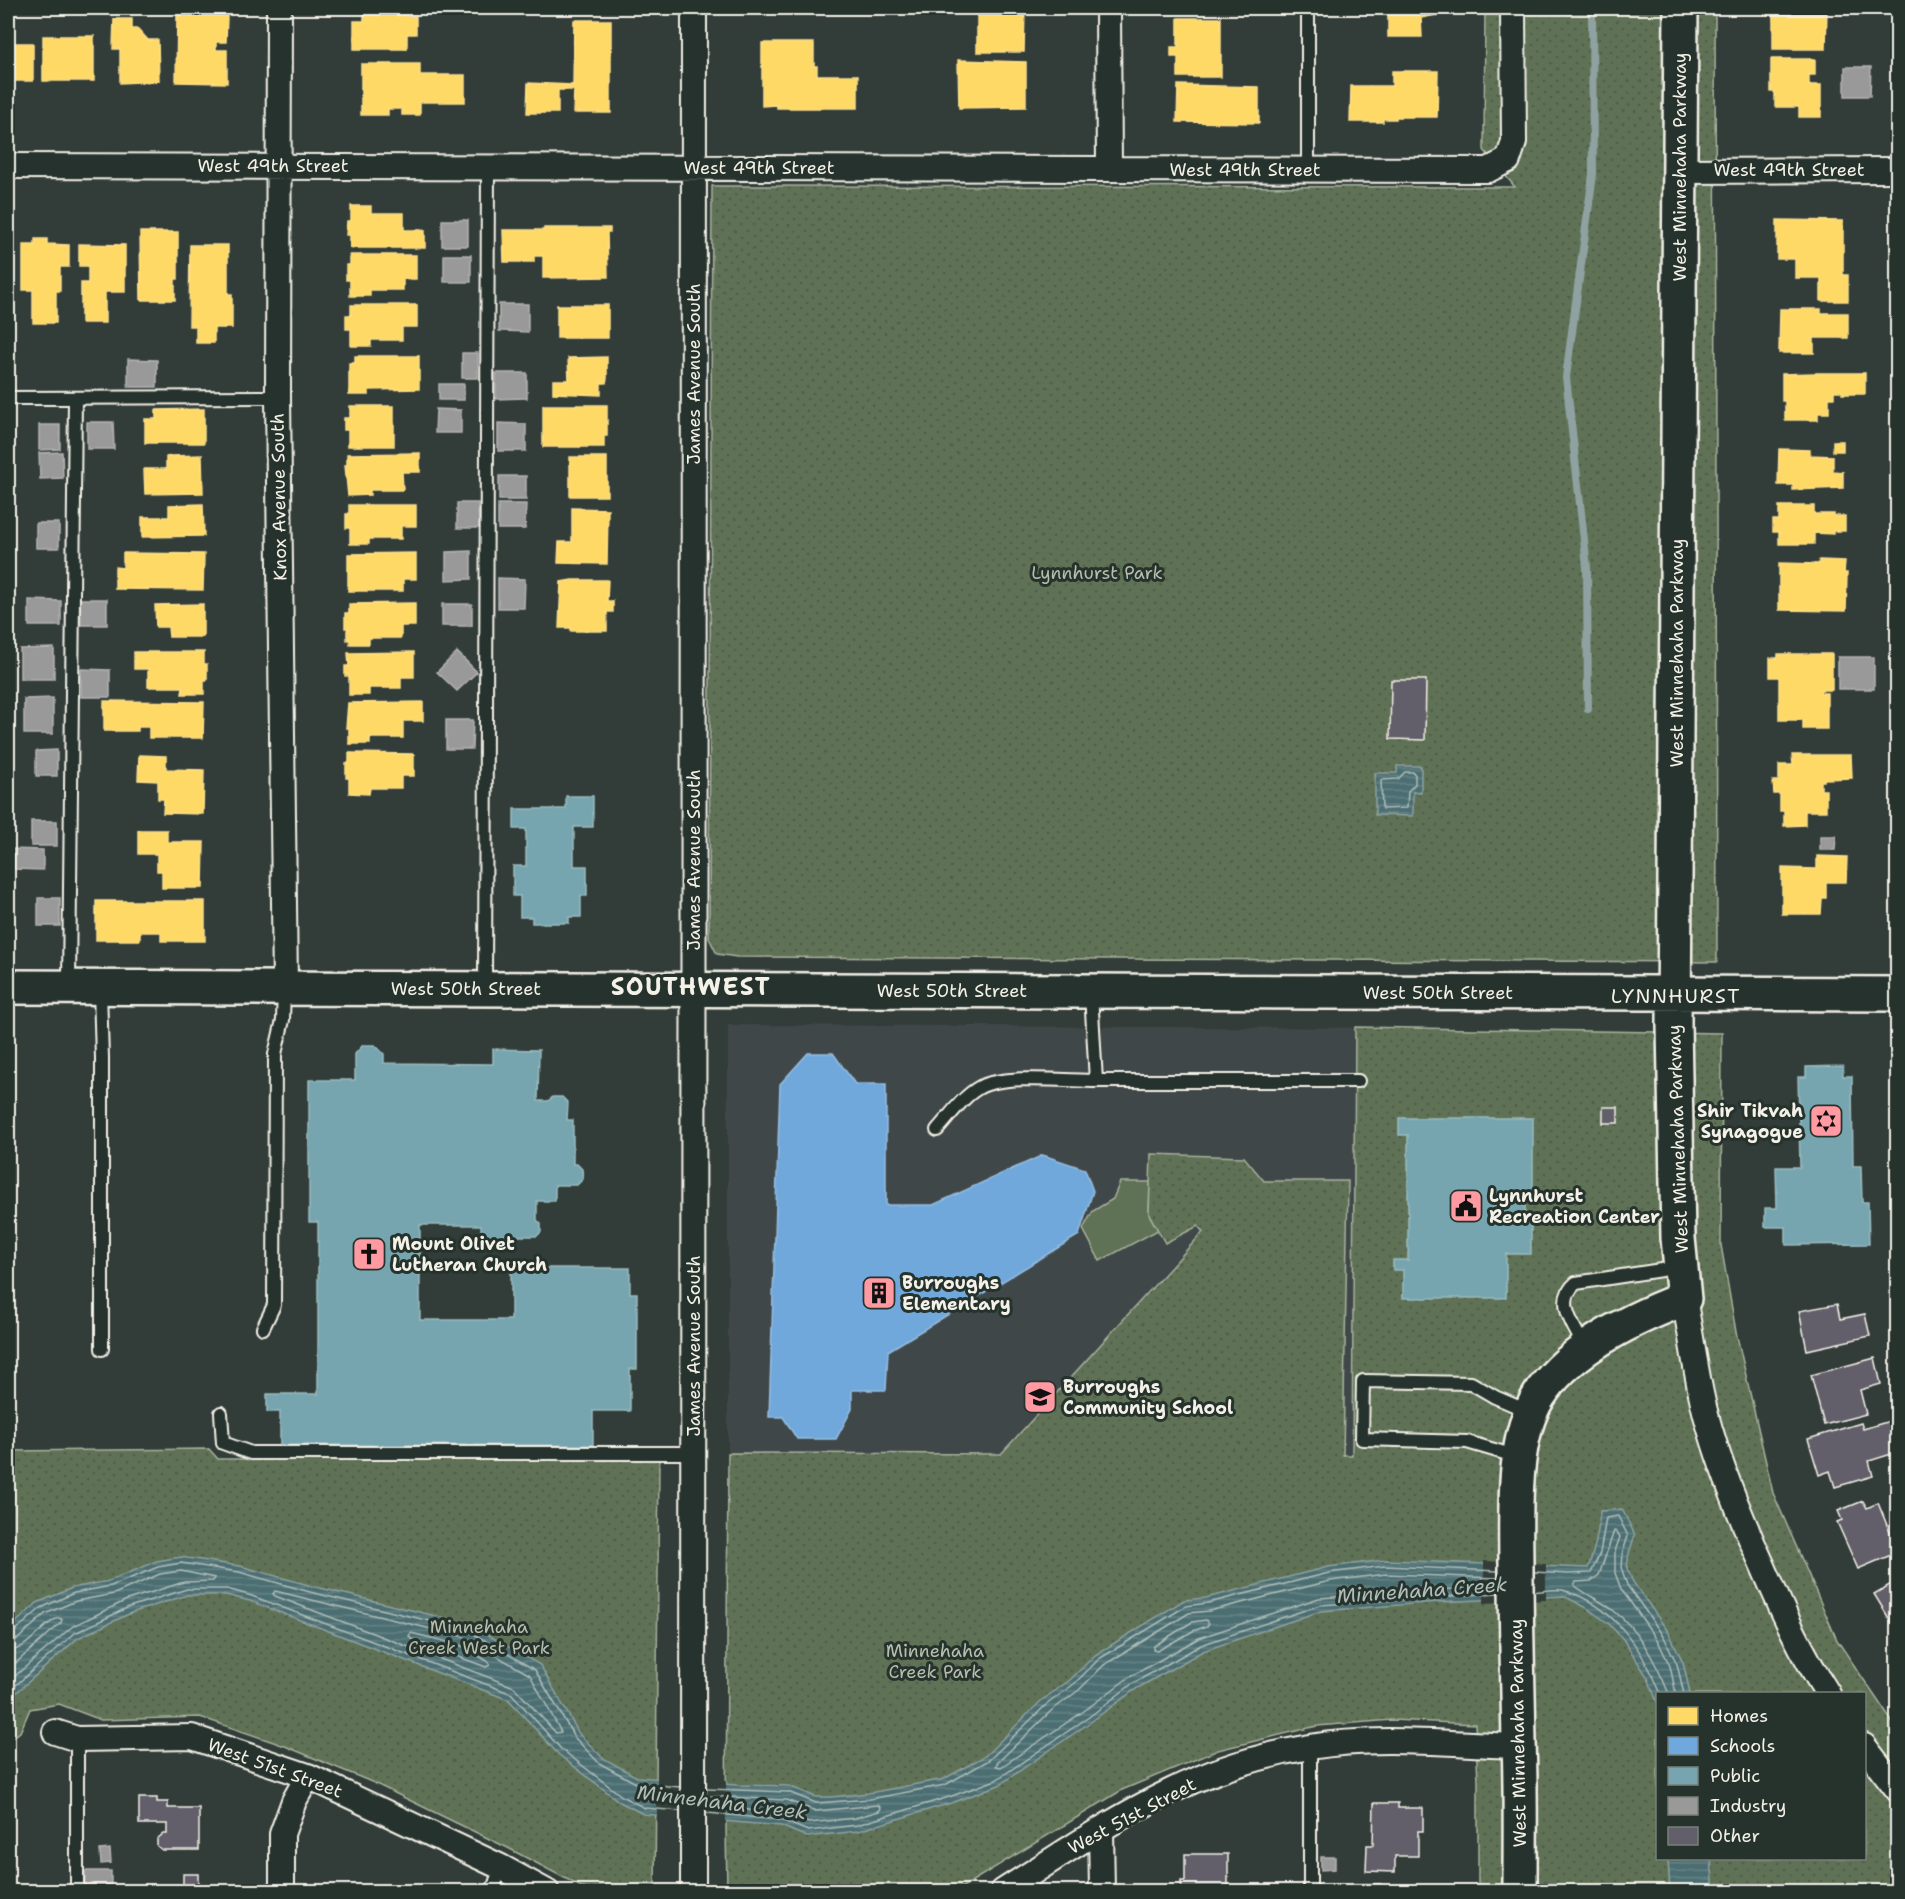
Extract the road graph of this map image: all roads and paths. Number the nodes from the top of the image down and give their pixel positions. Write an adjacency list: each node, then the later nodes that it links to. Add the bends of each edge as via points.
1 (279, 8): 8 (street, Knox Avenue South)
2 (694, 8): 10 (street, James Avenue South)
3 (1108, 8): 11 (street)
4 (1308, 8): 12 (lane)
5 (1514, 8): 12 (street, West 49th Street, via 1514,142 1508,160 1488,170)
6 (1681, 8): 14 (street, West Minnehaha Parkway)
7 (8, 166): 8 (street, West 49th Street)
8 (278, 166): 9 (street, West 49th Street); 15 (street, Knox Avenue South)
9 (488, 166): 10 (street, West 49th Street); 21 (lane)
10 (695, 167): 11 (street, West 49th Street); 22 (street, James Avenue South)
11 (1109, 169): 12 (street, West 49th Street)
12 (1308, 170)
13 (1898, 170): 14 (street, West 49th Street)
14 (1680, 171): 24 (street, West Minnehaha Parkway)
15 (278, 397): 17 (lane); 19 (street, Knox Avenue South)
16 (8, 399): 17 (lane)
17 (75, 399): 20 (lane)
18 (8, 987): 20 (street, West 50th Street)
19 (285, 987): 20 (street, West 50th Street); 21 (street, West 50th Street); 31 (lane, via 275,1054 274,1305)
20 (85, 988): 32 (lane, via 102,1058)
21 (485, 989): 22 (street, West 50th Street)
22 (693, 990): 23 (street, West 50th Street); 36 (street, James Avenue South)
23 (1091, 991): 24 (street, West 50th Street); 26 (lane)
24 (1674, 994): 25 (street, West 50th Street); 29 (street, West Minnehaha Parkway, via 1678,1238)
25 (1898, 994)
26 (1096, 1081): 27 (lane); 28 (lane, via 1007,1080 981,1087)
27 (1358, 1081)
28 (937, 1130)
29 (1682, 1267): 30 (street, West Minnehaha Parkway); 33 (lane, via 1576,1283 1569,1289 1566,1309)
30 (1684, 1299): 33 (street, West Minnehaha Parkway, via 1613,1331); 38 (street, West Minnehaha Parkway, via 1706,1414 1737,1510 1806,1659)
31 (263, 1328)
32 (102, 1348)
33 (1586, 1349): 35 (street, West Minnehaha Parkway, via 1552,1379)
34 (221, 1413): 36 (lane, via 223,1443 251,1453)
35 (1531, 1413): 37 (street, West Minnehaha Parkway); 37 (lane, via 1471,1383 1363,1381 1362,1439 1467,1442)
36 (694, 1453): 51 (street, James Avenue South)
37 (1519, 1458): 40 (street, West Minnehaha Parkway)
38 (1827, 1692)
39 (66, 1736): 43 (street, West 51st Street, via 192,1737); 47 (lane)
40 (1519, 1746): 41 (street, West 51st Street, via 1370,1741); 55 (street, West Minnehaha Parkway)
41 (1310, 1747): 45 (street, West 51st Street, via 1234,1765 1171,1791); 54 (lane)
42 (1866, 1749): 44 (street)
43 (308, 1776): 46 (street, West 51st Street); 48 (street, via 282,1834)
44 (1898, 1790)
45 (1101, 1829): 52 (street, West 51st Street); 53 (street)
46 (501, 1867): 49 (lane); 50 (street, West 51st Street)
47 (77, 1892)
48 (282, 1892)
49 (492, 1892)
50 (547, 1892)
51 (693, 1892)
52 (1002, 1892)
53 (1102, 1892)
54 (1310, 1892)
55 (1520, 1892)

